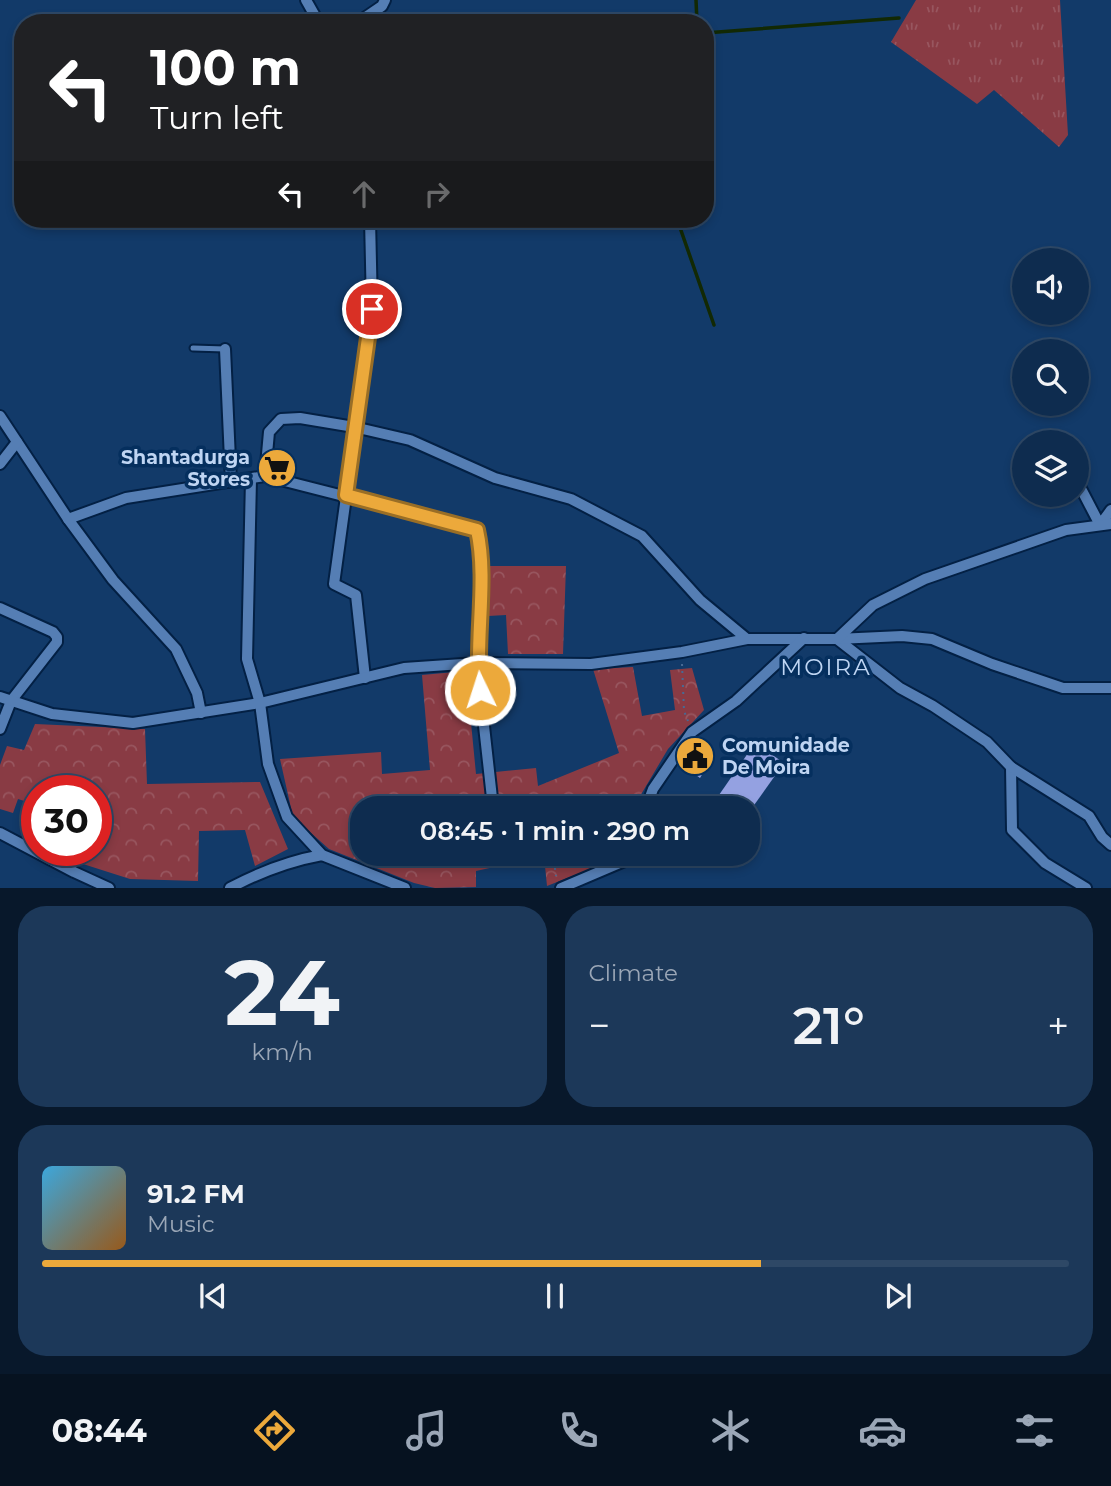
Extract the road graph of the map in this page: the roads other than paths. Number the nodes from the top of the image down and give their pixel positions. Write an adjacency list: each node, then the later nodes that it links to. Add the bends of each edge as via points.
1 (385, 0): 2 (street)
2 (370, 14)
3 (370, 228): 7 (street, via 372,309)
4 (193, 348): 5 (lane)
5 (225, 349): 12 (street)
6 (0, 416): 8 (street)
7 (354, 427): 10 (street, via 281,419 270,432); 13 (street); 20 (street, via 410,440 495,478 571,499 642,536 700,600)
8 (17, 442): 9 (street); 16 (street)
9 (0, 464)
10 (265, 476): 11 (street); 13 (street)
11 (251, 478): 12 (street); 26 (street, via 247,659)
12 (231, 482): 16 (street, via 126,498)
13 (346, 495): 22 (street, via 477,530 481,549); 23 (street, via 334,584 356,596)
14 (1089, 500): 17 (street)
15 (1111, 510): 17 (street)
16 (68, 519): 27 (street, via 113,580 176,649 197,693)
17 (1105, 524): 21 (street, via 1066,530 925,579 873,605)
18 (0, 608): 25 (street, via 58,637)
19 (804, 638): 20 (street); 21 (street); 31 (street, via 736,701 692,732)
20 (747, 639): 22 (street, via 592,664)
21 (837, 639): 24 (street, via 932,639 1063,688); 29 (street, via 900,688 987,743)
22 (477, 663): 23 (street, via 404,668); 30 (street)
23 (365, 678): 26 (street)
24 (1111, 688)
25 (5, 699): 27 (street, via 52,714 133,723); 28 (street)
26 (260, 703): 27 (street); 34 (street, via 268,764 287,817)
27 (201, 713)
28 (0, 729)
29 (1011, 767): 33 (street, via 1089,816); 40 (street, via 1012,830 1045,863)
30 (492, 796)
31 (650, 796)
32 (0, 833): 36 (street)
33 (1111, 845)
34 (323, 855): 37 (street, via 258,873); 38 (street)
35 (612, 866): 39 (street)
36 (109, 887)
37 (230, 887)
38 (405, 887)
39 (561, 887)
40 (1087, 887)

